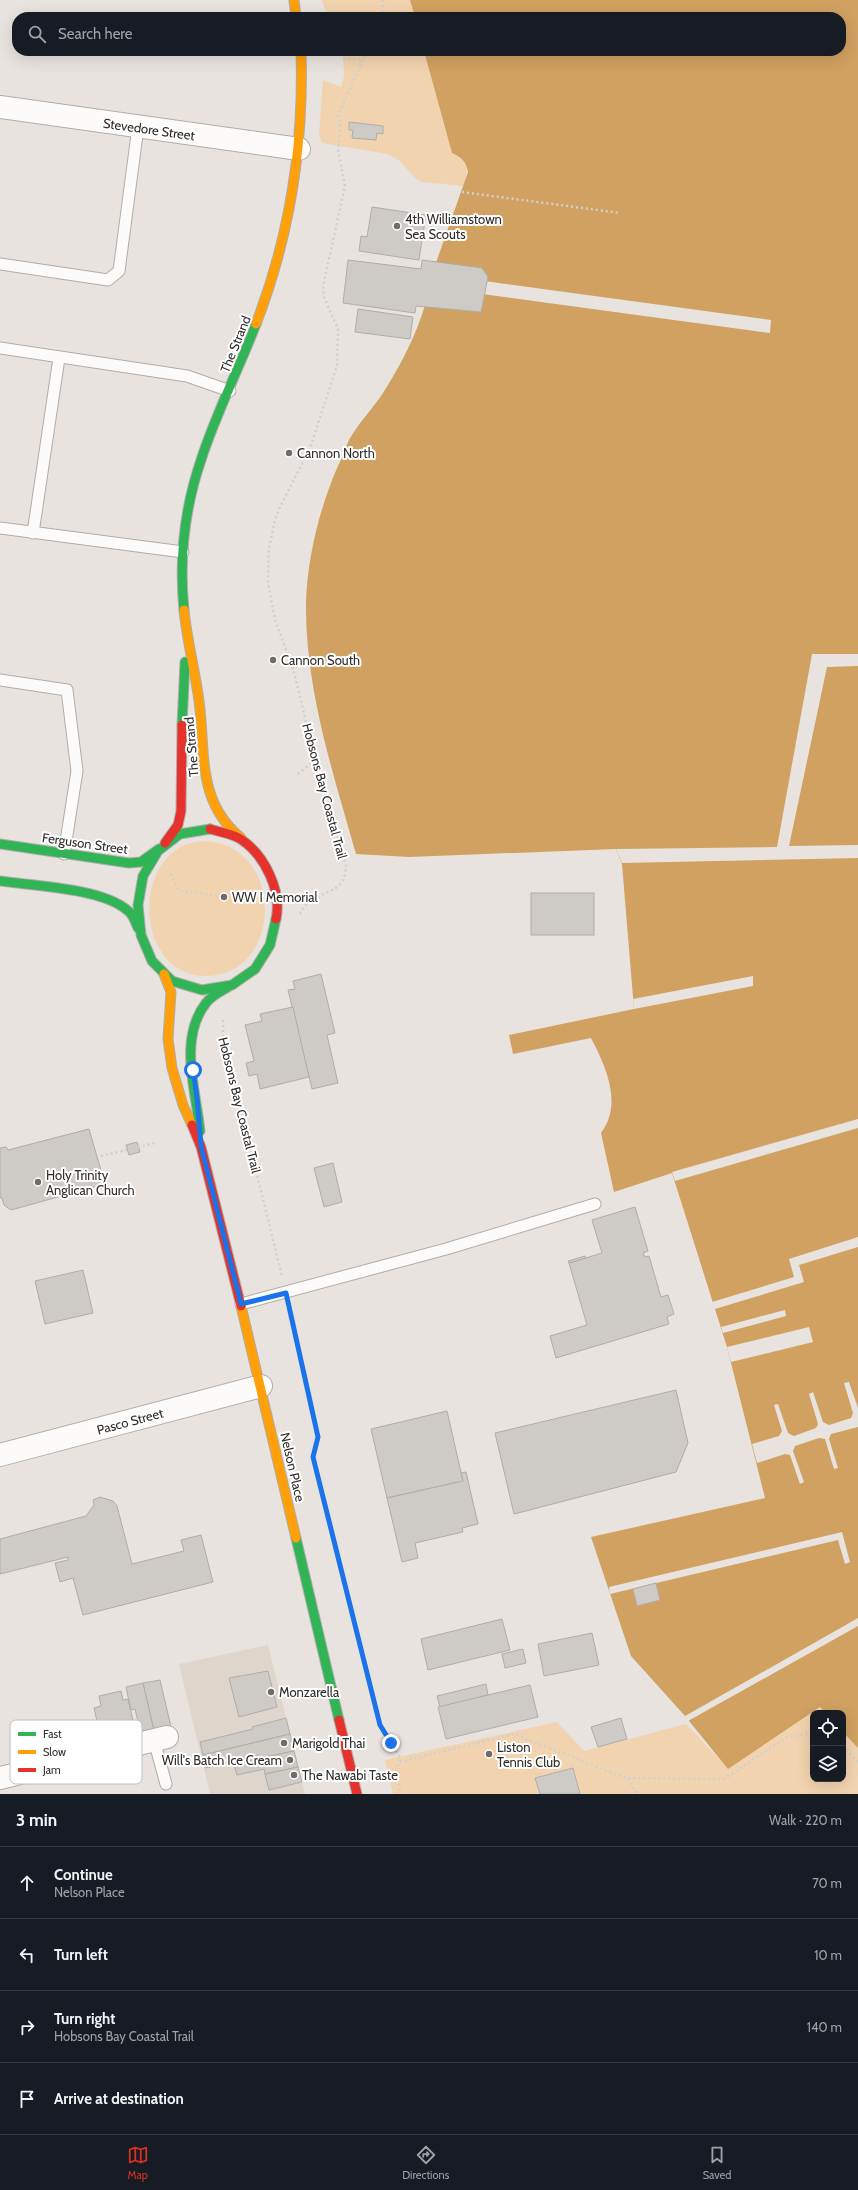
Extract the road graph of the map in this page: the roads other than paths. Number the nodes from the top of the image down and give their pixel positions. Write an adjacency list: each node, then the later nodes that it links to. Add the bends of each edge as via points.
1 (294, 0): 2 (street)
2 (295, 12)
3 (300, 56): 6 (street, The Strand, via 302,94)
4 (0, 107): 5 (street, Stevedore Street)
5 (138, 127): 6 (street, Stevedore Street); 7 (lane, via 119,271 108,280)
6 (299, 149): 10 (street, The Strand, via 277,267)
7 (0, 264)
8 (0, 348): 9 (lane)
9 (59, 358): 10 (lane, via 187,376); 12 (lane)
10 (230, 391): 13 (street, The Strand, via 204,452 191,492)
11 (0, 528): 12 (lane)
12 (33, 533): 13 (lane)
13 (183, 552): 14 (street, The Strand, via 182,574)
14 (188, 642): 16 (street, The Strand, via 199,694 210,799 222,823); 18 (street, The Strand, via 182,697 181,811 175,832)
15 (0, 680): 19 (lane, via 67,690 77,771)
16 (241, 838): 18 (street, Ferguson Street, via 222,831 202,829 181,834); 23 (street, The Strand, via 259,853 268,868 277,896 277,915 271,942 262,959 246,976)
17 (0, 844): 19 (street, Ferguson Street)
18 (164, 845): 19 (street, Ferguson Street, via 140,862); 21 (street, The Strand, via 149,865 143,879)
19 (64, 854)
20 (0, 881): 21 (street, via 113,901 129,911)
21 (138, 928): 22 (street, via 150,958)
22 (164, 974): 23 (street, via 200,990 214,990); 24 (street, Nelson Place, via 172,992 168,1039 172,1068 182,1105)
23 (231, 985): 24 (street, Nelson Place, via 214,995 203,1006 194,1024 190,1042)
24 (201, 1146): 26 (street, Nelson Place)
25 (595, 1204): 26 (lane)
26 (241, 1304): 27 (street, Nelson Place)
27 (261, 1386): 28 (street, Pasco Street); 34 (street, Nelson Place)
28 (0, 1454)
29 (160, 1739): 30 (street); 33 (lane)
30 (142, 1743)
31 (10, 1776): 32 (street)
32 (0, 1778)
33 (166, 1784)
34 (357, 1794)

